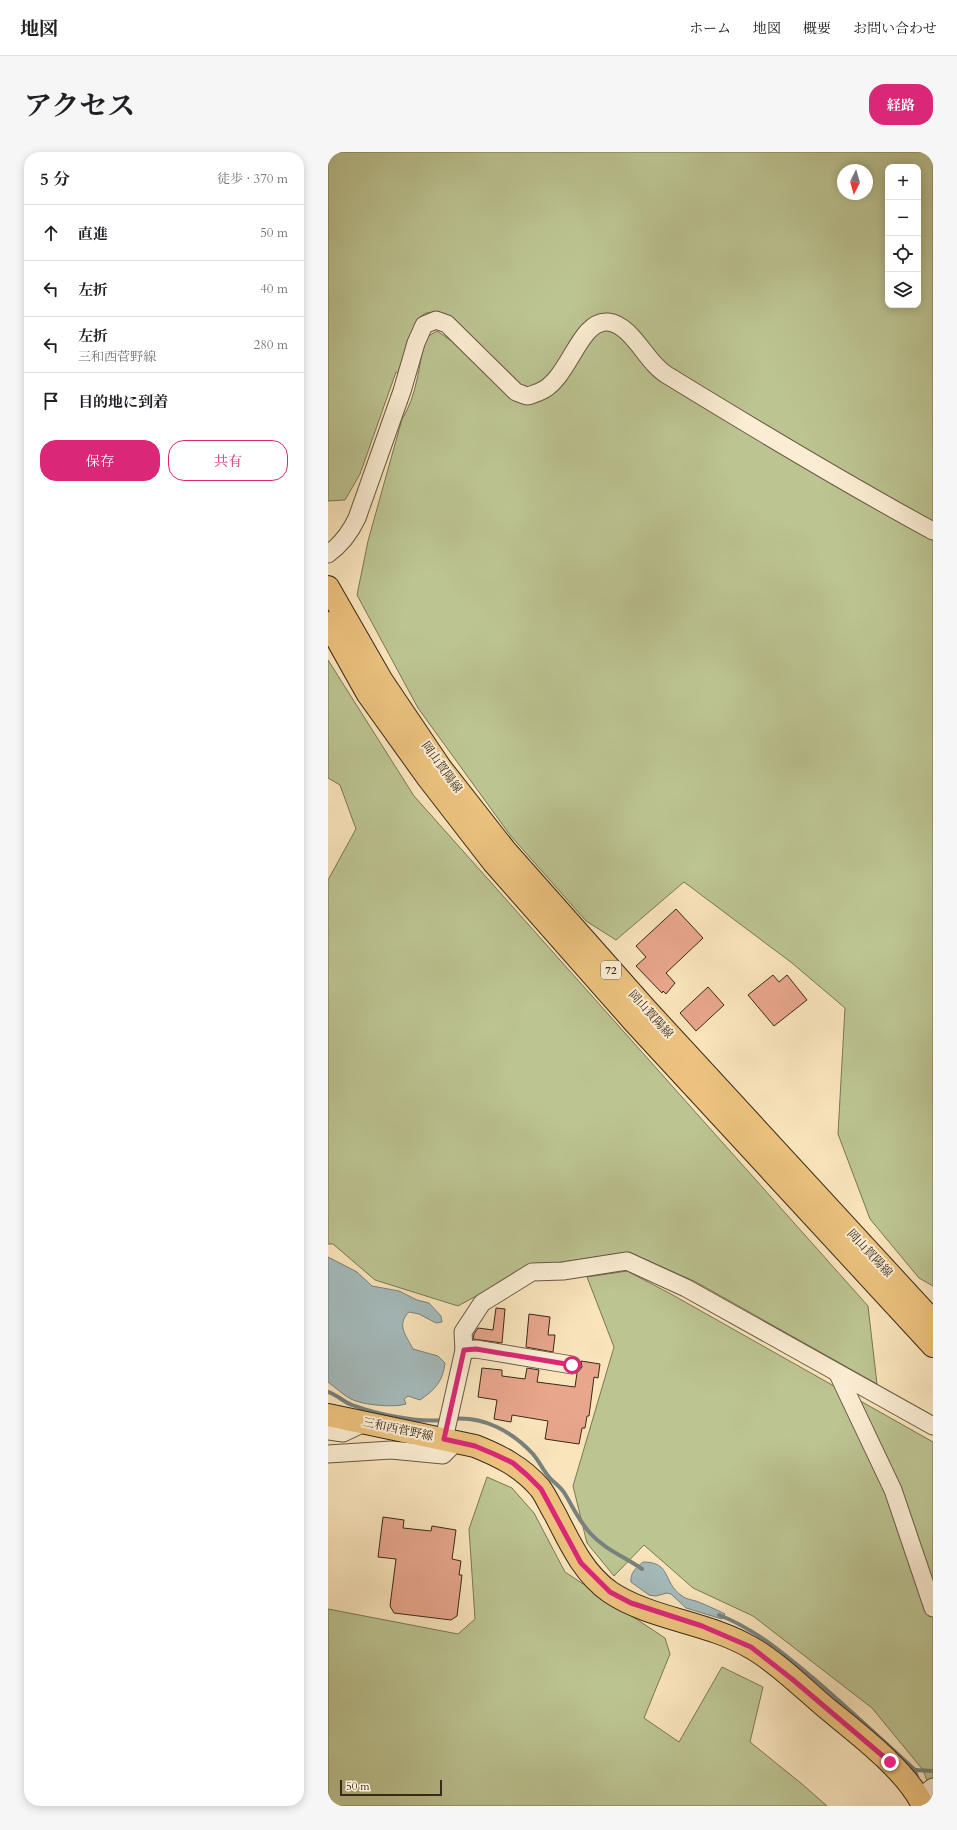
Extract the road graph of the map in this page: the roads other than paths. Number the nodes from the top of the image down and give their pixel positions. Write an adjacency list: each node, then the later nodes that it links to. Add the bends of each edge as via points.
1 (933, 531): 2 (street, via 658,370 623,328 608,322 594,324 558,378 542,391 528,396 516,392 447,324 436,320 424,325 416,343 402,391 357,518 340,545)
2 (328, 554)
3 (328, 588): 5 (main road, 岡山賀陽線 / 72, via 382,681 436,761 505,850 645,1008)
4 (328, 623): 6 (main road, 岡山賀陽線 / 72, via 367,693 493,862 634,1022)
5 (933, 1321)
6 (933, 1346)
7 (464, 1350): 8 (street, via 476,1349); 9 (street, via 463,1332 482,1303 532,1272 563,1271 627,1261 686,1288); 13 (street)
8 (572, 1365)
9 (838, 1374): 12 (street); 16 (street, via 893,1490)
10 (328, 1415): 11 (main road, 三和西菅野線)
11 (366, 1422): 13 (main road, 三和西菅野線); 14 (street, via 343,1433)
12 (933, 1426)
13 (449, 1430): 15 (street, via 443,1455 391,1450); 17 (main road, 三和西菅野線, via 475,1446 513,1463 541,1489 581,1563 610,1592 631,1603 702,1626 751,1647 890,1762)
14 (328, 1431)
15 (328, 1454)
16 (933, 1608)
17 (925, 1797)

